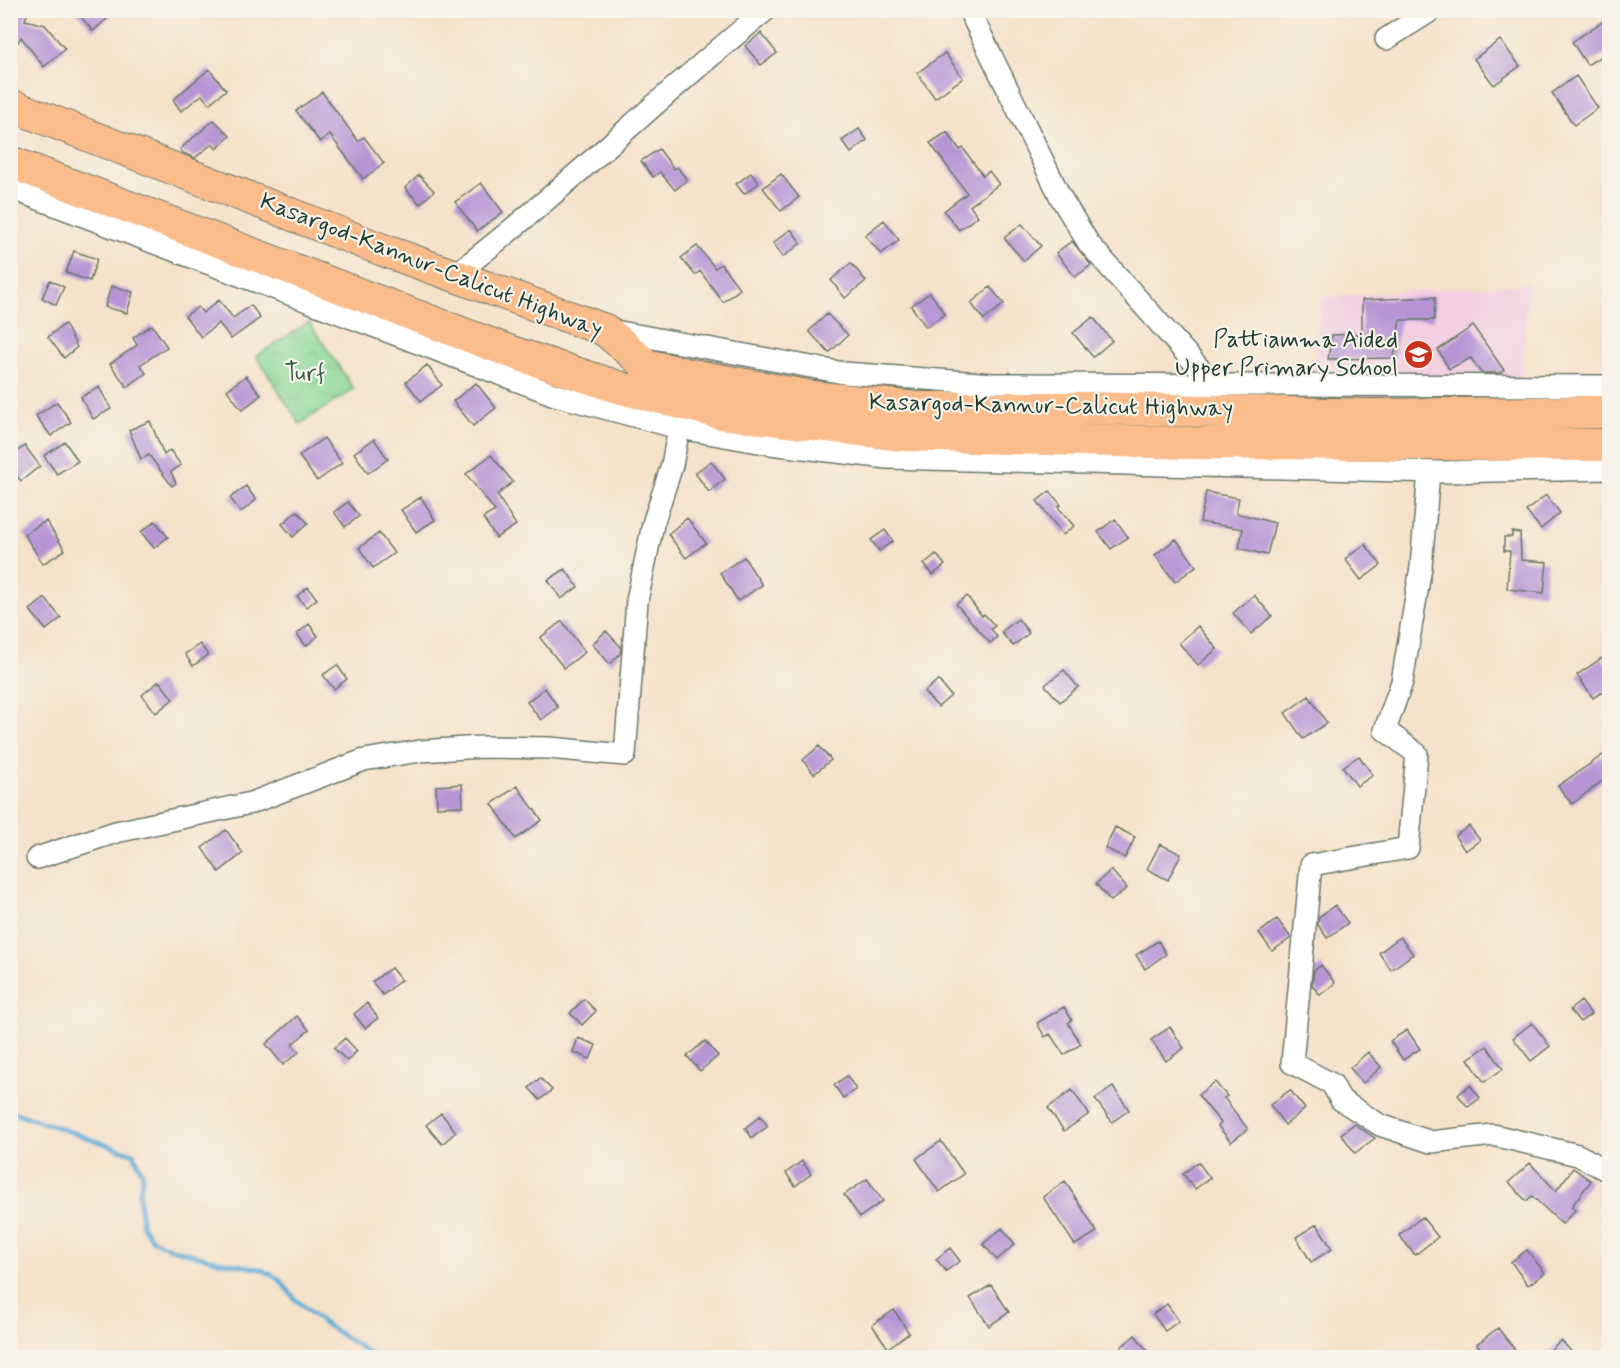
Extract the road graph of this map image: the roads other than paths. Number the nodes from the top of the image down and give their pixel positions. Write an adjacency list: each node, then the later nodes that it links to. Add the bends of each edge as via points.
1 (766, 10): 8 (street)
2 (969, 10): 10 (street, via 1061,198 1089,244)
3 (1432, 10): 4 (street)
4 (1386, 39)
5 (10, 105): 8 (highway, Kasargod-Kannur-Calicut Highway)
6 (10, 162): 14 (highway, Kasargod-Kannur-Calicut Highway, via 514,352 621,388 721,413 914,436 1178,443)
7 (10, 188): 13 (street, via 555,395)
8 (453, 276): 9 (highway, Kasargod-Kannur-Calicut Highway)
9 (605, 330): 10 (street, via 844,373 993,384); 12 (highway, Kasargod-Kannur-Calicut Highway, via 646,365 812,397 917,408 1121,408 1373,415)
10 (1215, 386): 11 (street)
11 (1610, 386)
12 (1610, 412)
13 (679, 428): 16 (street, via 887,458); 17 (street, via 637,601 625,755 481,747 364,760 251,803 116,832)
14 (1610, 445)
15 (1610, 469): 16 (street)
16 (1429, 472): 18 (street, via 1422,567 1402,682 1384,730 1417,754 1408,848 1311,865 1292,1063 1332,1084 1341,1100 1390,1128 1431,1142 1493,1135 1578,1155)
17 (37, 858)
18 (1610, 1172)

